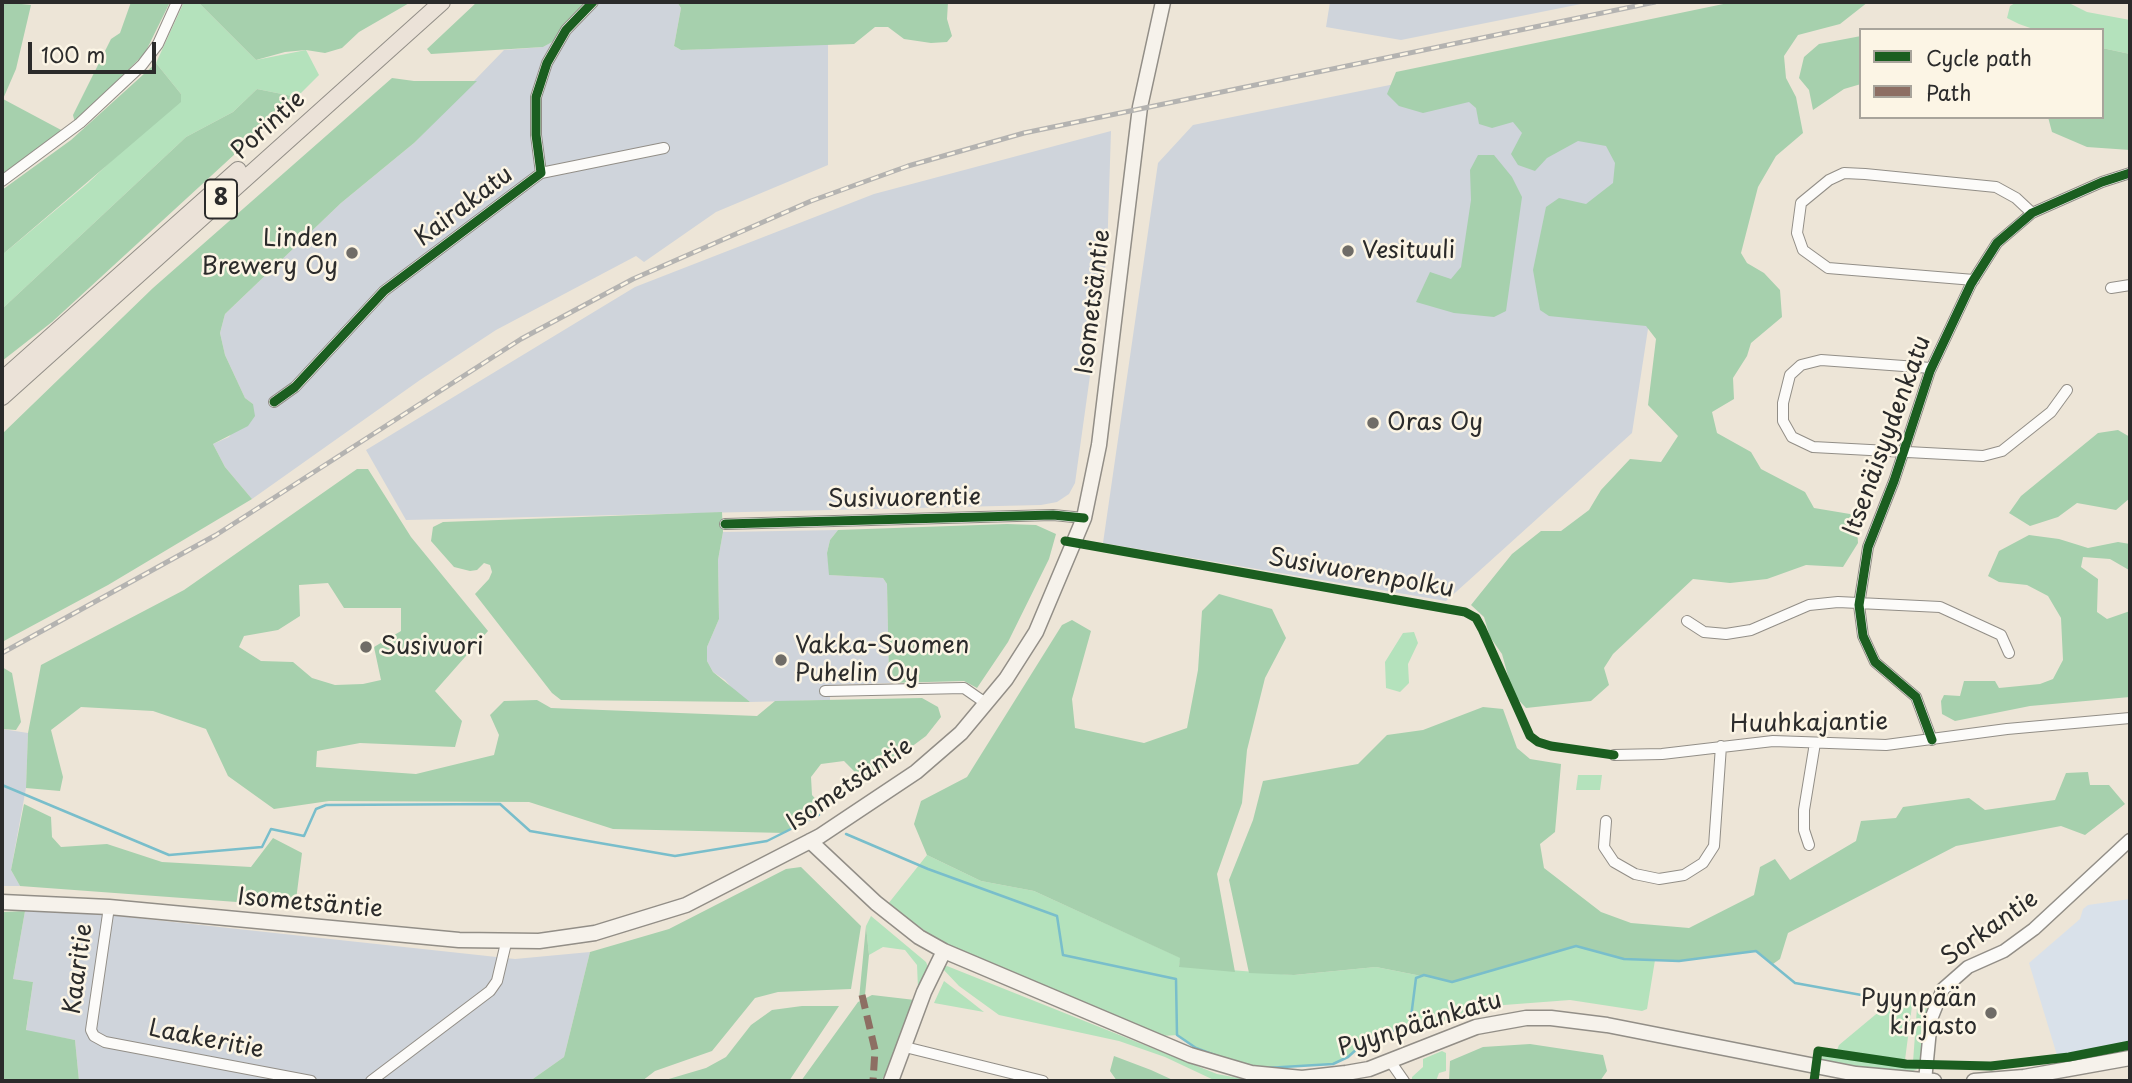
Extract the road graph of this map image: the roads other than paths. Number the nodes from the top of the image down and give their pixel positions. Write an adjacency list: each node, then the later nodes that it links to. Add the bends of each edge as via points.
1 (177, 2): 9 (street, via 158,44 142,65 80,123)
2 (427, 2): 15 (highway, Porintie / 8)
3 (442, 2): 17 (highway, Porintie / 8)
4 (593, 2): 7 (street, Kairakatu, via 566,30 547,63 536,97)
5 (1163, 2): 20 (main road, Isometsäntie, via 1140,107 1099,445)
6 (664, 148): 7 (street, Kairakatu)
7 (541, 173): 18 (street, Kairakatu, via 384,291 295,387)
8 (2130, 175): 10 (street, Itsenäisyydenkatu)
9 (2, 181)
10 (2032, 213): 11 (street, Itsenäisyydenkatu, via 1997,243); 11 (street, via 1996,187 1865,174 1844,173 1801,202 1797,233 1803,250 1828,268)
11 (1974, 279): 14 (street, Itsenäisyydenkatu)
12 (2130, 285): 13 (street)
13 (2111, 288)
14 (1931, 368): 19 (street, Itsenäisyydenkatu); 19 (street, via 1821,360 1801,365 1790,375 1783,421 1792,437 1813,447)
15 (2, 380)
16 (2067, 390): 19 (street, via 2051,412 2002,451 1983,456)
17 (2, 397)
18 (274, 402)
19 (1903, 452): 22 (street, Itsenäisyydenkatu, via 1868,547)
20 (1084, 518): 21 (street, Susivuorentie, via 1039,515); 26 (main road, Isometsäntie, via 1035,632)
21 (725, 524)
22 (1859, 604): 23 (street, via 1809,605 1751,630 1726,634 1704,632); 24 (street, via 1940,607 2001,635); 28 (street, Itsenäisyydenkatu, via 1863,636 1875,662 1916,697)
23 (1687, 621)
24 (2009, 653)
25 (825, 691): 26 (street, via 964,688)
26 (987, 704): 34 (main road, Isometsäntie, via 916,772)
27 (2130, 718): 28 (street, Huuhkajantie)
28 (1932, 740): 29 (street, Huuhkajantie, via 1886,745)
29 (1815, 743): 30 (street, Huuhkajantie); 35 (street, via 1804,810)
30 (1721, 746): 31 (street, Huuhkajantie); 32 (street, via 1714,846 1703,863 1684,875 1659,879 1635,874 1614,862 1604,847)
31 (1614, 755)
32 (1606, 821)
33 (2130, 840): 51 (street, Sorkantie, via 2034,929 2004,951 1968,967 1943,989 1931,1019)
34 (810, 841): 38 (main road, Isometsäntie, via 709,895 655,917 595,933); 39 (main road, Pyynpäänkatu, via 876,903)
35 (1810, 845)
36 (2, 902): 37 (main road, Isometsäntie)
37 (109, 907): 38 (main road, Isometsäntie); 40 (street, Kaaritie, via 91,1030)
38 (506, 943): 47 (street, via 497,981 489,991)
39 (944, 951): 41 (main road); 43 (main road, Pyynpäänkatu, via 1223,1067 1302,1077 1346,1073)
40 (94, 1036): 46 (street, Laakeritie, via 105,1042)
41 (905, 1047): 48 (main road); 49 (street)
42 (2130, 1058): 45 (main road)
43 (1390, 1061): 44 (main road, Pyynpäänkatu, via 1476,1027 1551,1018 1607,1025); 50 (street)
44 (1833, 1076): 51 (main road, Pyynpäänkatu)
45 (2062, 1076): 53 (main road)
46 (311, 1081)
47 (371, 1081)
48 (891, 1081)
49 (1042, 1081)
50 (1405, 1081)
51 (1925, 1081): 52 (main road, Pyynpäänkatu)
52 (1934, 1081)
53 (1974, 1081)

